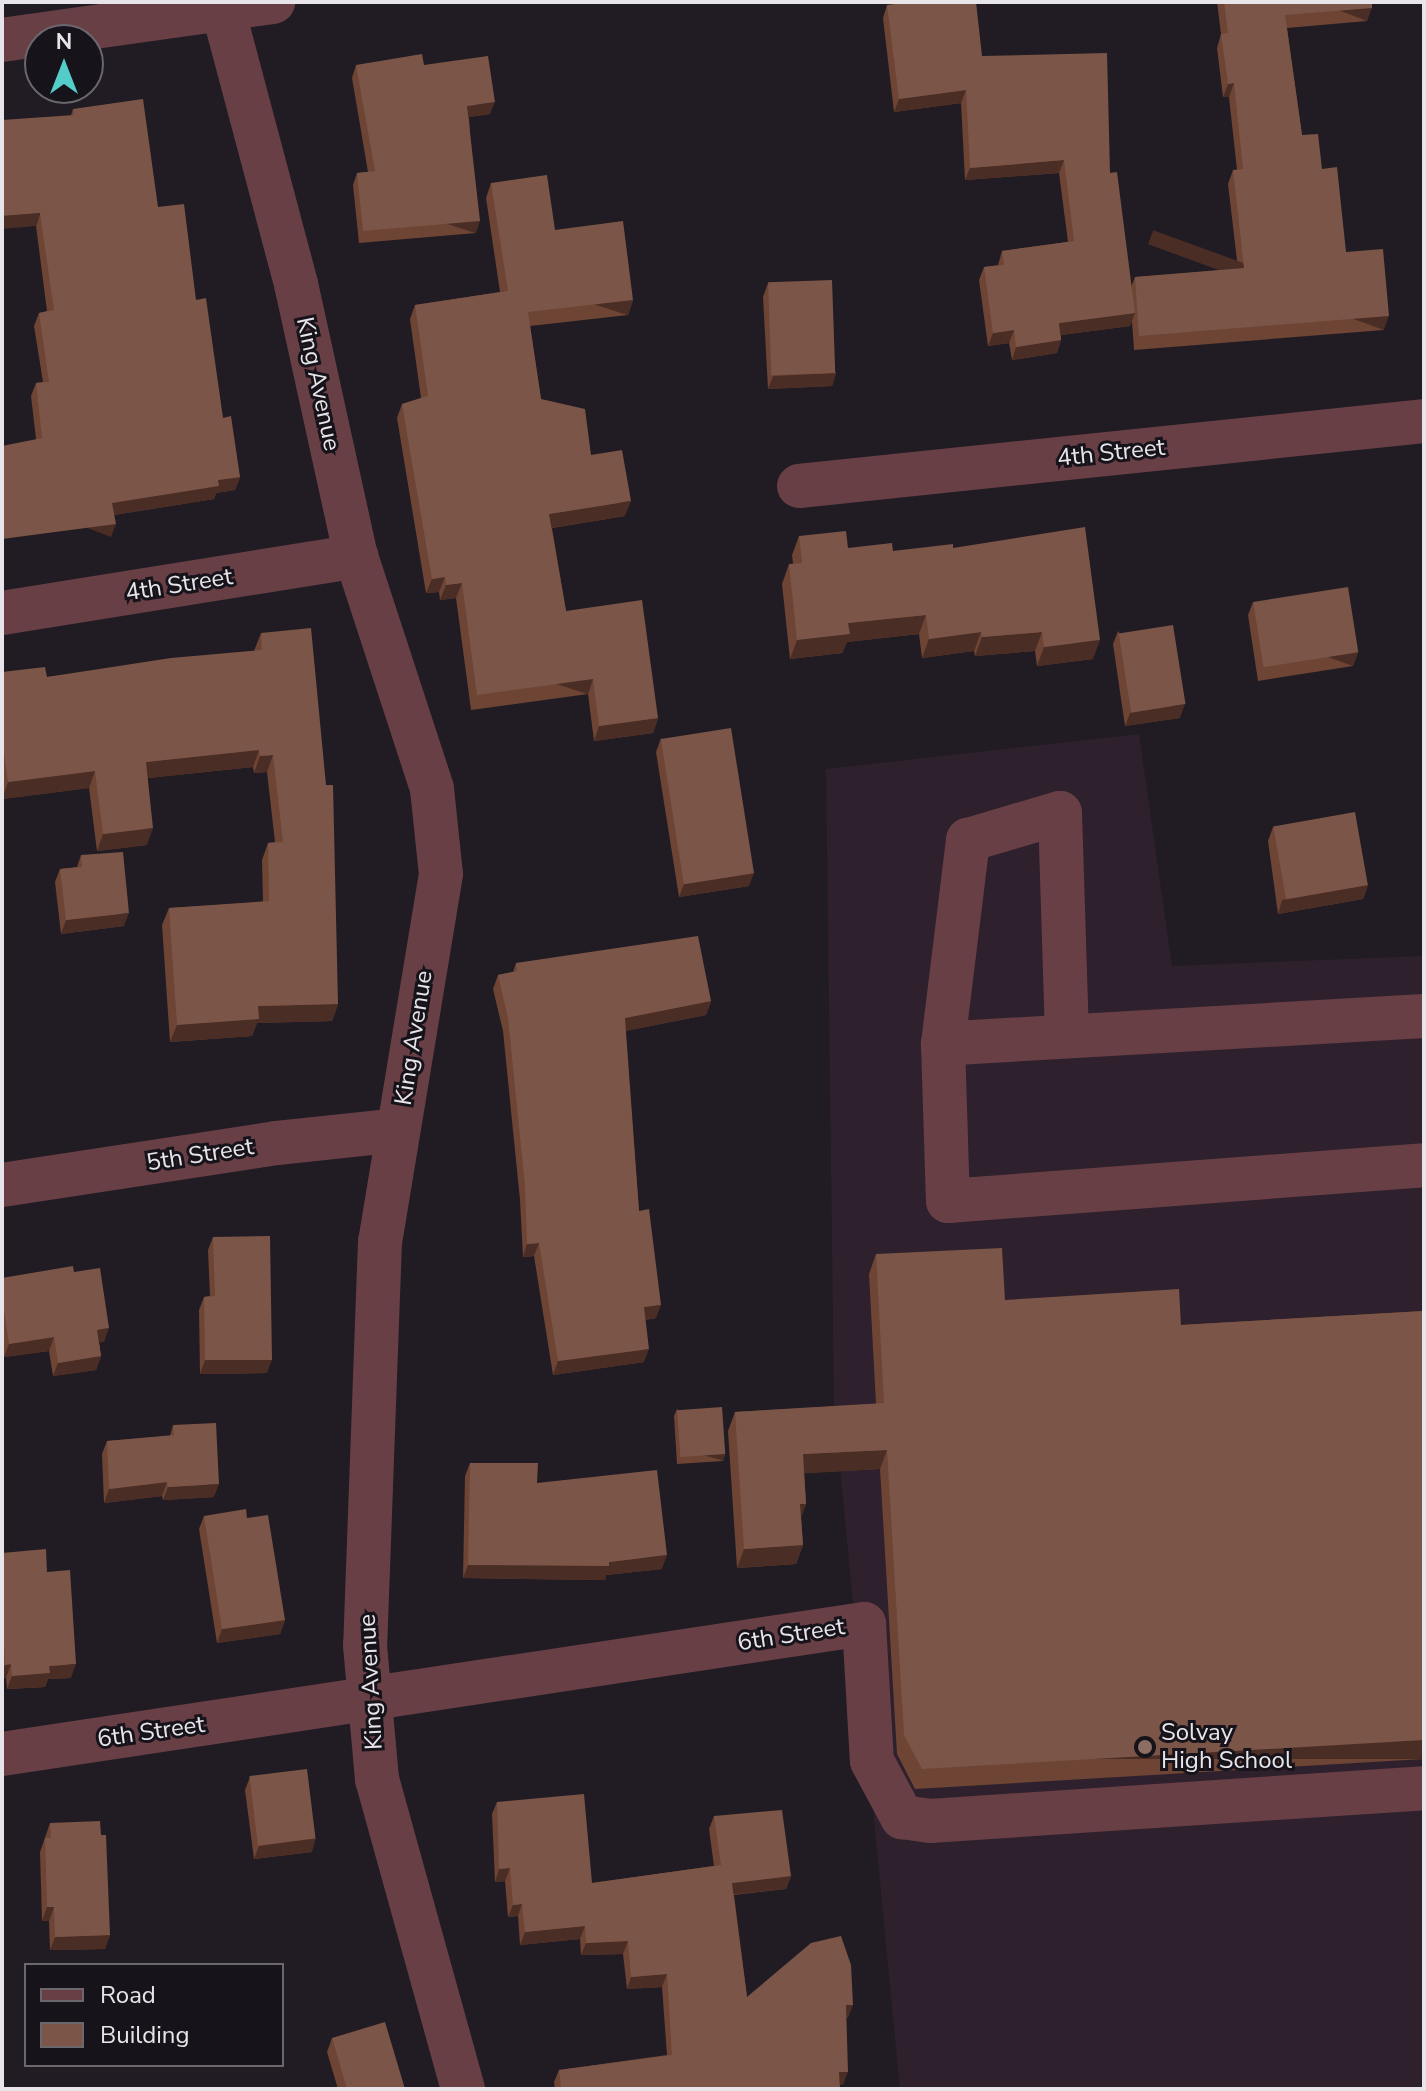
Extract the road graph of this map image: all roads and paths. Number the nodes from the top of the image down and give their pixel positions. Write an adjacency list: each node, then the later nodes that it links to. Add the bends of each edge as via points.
1 (273, 2): 2 (street)
2 (222, 6): 3 (street); 6 (street, King Avenue, via 296,284)
3 (2, 40)
4 (1424, 421): 5 (street, 4th Street)
5 (799, 486)
6 (356, 556): 7 (street, 4th Street); 11 (street, King Avenue, via 432,789 441,874)
7 (2, 613)
8 (1424, 1016): 9 (street)
9 (1067, 1036): 10 (street); 10 (street, via 1060,813 968,840)
10 (943, 1044): 12 (street, via 948,1201)
11 (398, 1130): 13 (street, 5th Street); 14 (street, King Avenue, via 380,1241 365,1645)
12 (1424, 1165)
13 (2, 1185)
14 (368, 1701): 15 (street, 6th Street); 16 (street, 6th Street, via 864,1624 872,1761 902,1817 930,1821); 17 (street, King Avenue, via 377,1779)
15 (2, 1754)
16 (1424, 1788)
17 (463, 2089)

